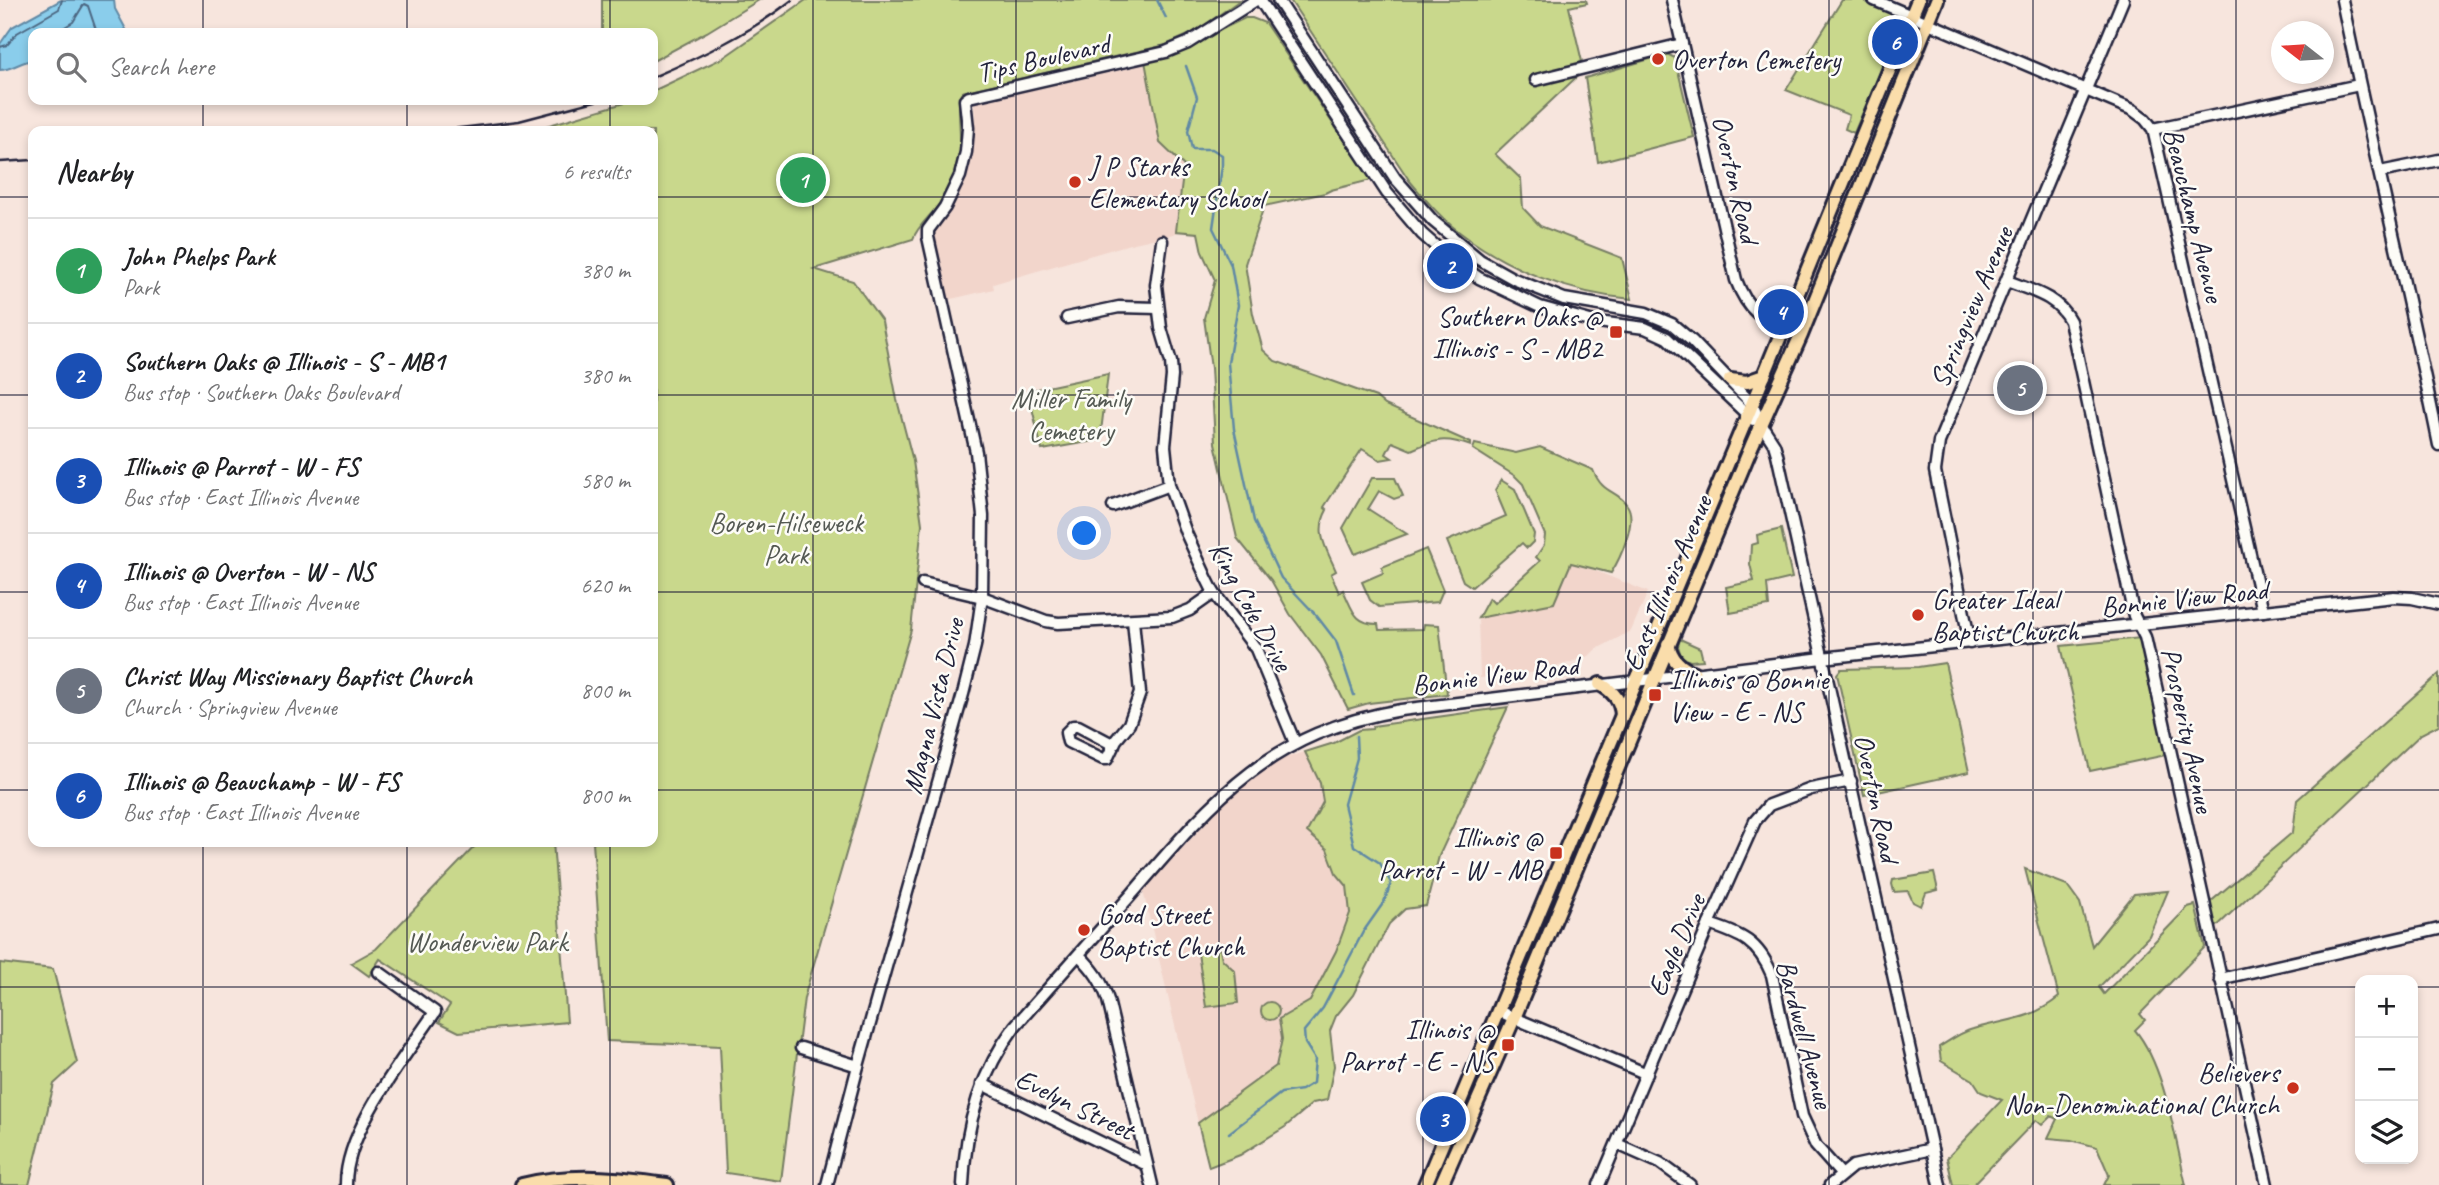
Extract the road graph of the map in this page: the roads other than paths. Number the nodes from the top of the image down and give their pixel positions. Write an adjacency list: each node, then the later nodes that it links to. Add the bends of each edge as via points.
1 (1258, 0): 18 (street, Tips Boulevard, via 1166,52 969,97 964,104 968,128 960,176); 21 (street, via 1387,193 1422,234)
2 (1278, 0): 20 (street, via 1395,178 1420,209)
3 (1672, 0): 11 (street, Overton Road)
4 (1874, 0): 9 (street, Beauchamp Avenue)
5 (1918, 0): 9 (main road, East Illinois Avenue)
6 (1937, 0): 10 (main road, East Illinois Avenue)
7 (2123, 0): 14 (street, Springview Avenue)
8 (2342, 0): 13 (street)
9 (1911, 16): 10 (street, Beauchamp Avenue); 26 (main road, East Illinois Avenue)
10 (1927, 23): 14 (street, Beauchamp Avenue); 28 (main road, East Illinois Avenue)
11 (1682, 44): 12 (street); 26 (street, Overton Road, via 1736,280 1751,309)
12 (1536, 79)
13 (2359, 85): 15 (street); 17 (street)
14 (2086, 88): 15 (street, Beauchamp Avenue, via 2133,110); 22 (street, Springview Avenue)
15 (2153, 129): 43 (street, Beauchamp Avenue)
16 (2439, 160): 17 (street)
17 (2380, 172): 34 (street)
18 (928, 230): 41 (street, Magna Vista Drive, via 976,452 984,516)
19 (1162, 241): 23 (street, King Cole Drive)
20 (1461, 246): 21 (street); 24 (street, via 1514,279 1564,299)
21 (1451, 258): 27 (street, via 1490,284 1540,307 1590,321)
22 (2007, 281): 45 (street, Prosperity Avenue, via 2055,301 2070,321); 46 (street, Springview Avenue, via 1935,456)
23 (1158, 308): 25 (street, via 1119,307); 35 (street, King Cole Drive, via 1172,376 1165,446)
24 (1656, 317): 27 (street); 30 (street, via 1680,330)
25 (1067, 318)
26 (1784, 327): 28 (street, Overton Road); 29 (main road, East Illinois Avenue)
27 (1651, 330): 32 (street, via 1676,345)
28 (1801, 335): 33 (main road, East Illinois Avenue)
29 (1764, 376): 30 (main road, via 1747,382); 31 (main road, East Illinois Avenue)
30 (1730, 380): 31 (street)
31 (1752, 404): 32 (main road, East Illinois Avenue); 33 (street, Overton Road)
32 (1747, 416): 33 (street); 37 (main road, East Illinois Avenue)
33 (1760, 424): 38 (main road, East Illinois Avenue); 48 (street, Overton Road, via 1777,454)
34 (2439, 445)
35 (1169, 485): 36 (street); 40 (street, King Cole Drive)
36 (1113, 506)
37 (1698, 531): 38 (main road); 51 (main road, East Illinois Avenue)
38 (1712, 538): 47 (main road, East Illinois Avenue)
39 (923, 583): 41 (street)
40 (1214, 593): 44 (street, via 1182,614); 54 (street, King Cole Drive, via 1256,649)
41 (982, 597): 44 (street, via 1058,623); 69 (street, Magna Vista Drive, via 963,694)
42 (2439, 604): 43 (street, Bonnie View Road, via 2394,597)
43 (2263, 611): 45 (street, Bonnie View Road)
44 (1133, 620): 55 (street, via 1140,694 1129,724)
45 (2139, 625): 46 (street, Bonnie View Road); 65 (street, Prosperity Avenue)
46 (1970, 643): 48 (street, Bonnie View Road)
47 (1668, 644): 49 (main road, via 1674,660); 50 (main road, East Illinois Avenue)
48 (1822, 658): 49 (street, Bonnie View Road); 56 (street, Overton Road)
49 (1694, 673): 50 (street, Bonnie View Road)
50 (1654, 678): 51 (street, Bonnie View Road); 58 (main road, East Illinois Avenue)
51 (1636, 680): 52 (street, Bonnie View Road); 53 (main road, East Illinois Avenue)
52 (1600, 684): 53 (main road, via 1616,696); 54 (street, Bonnie View Road, via 1380,714)
53 (1622, 715): 57 (main road, East Illinois Avenue)
54 (1295, 743): 63 (street, Bonnie View Road, via 1234,783)
55 (1114, 745): 55 (street, via 1078,726 1066,733 1068,742 1103,759)
56 (1851, 781): 59 (street, Eagle Drive, via 1811,789 1769,805 1761,813); 73 (street, Overton Road)
57 (1579, 817): 58 (main road); 61 (main road, East Illinois Avenue)
58 (1594, 823): 62 (main road, East Illinois Avenue)
59 (1709, 924): 70 (street, Eagle Drive); 76 (street, Bardwell Avenue, via 1741,935 1765,958 1802,1116 1816,1146)
60 (2439, 929): 65 (street)
61 (1525, 946): 62 (main road); 66 (main road, East Illinois Avenue)
62 (1541, 952): 67 (main road, East Illinois Avenue)
63 (1079, 955): 71 (street, Bonnie View Road, via 1015,1026); 74 (street, via 1106,992)
64 (379, 972): 78 (street, via 435,1012 359,1130)
65 (2220, 979): 89 (street, Prosperity Avenue)
66 (1498, 1011): 67 (street); 75 (main road, East Illinois Avenue)
67 (1514, 1018): 70 (street); 77 (main road, East Illinois Avenue)
68 (801, 1048): 69 (street)
69 (858, 1066): 81 (street, Magna Vista Drive)
70 (1647, 1074): 72 (street, Eagle Drive)
71 (982, 1084): 74 (street, Evelyn Street); 82 (street, Bonnie View Road, via 969,1127)
72 (1617, 1144): 85 (street, Eagle Drive); 86 (street, via 1660,1163)
73 (1932, 1149): 76 (street, via 1862,1163); 88 (street, Overton Road)
74 (1147, 1165): 83 (street)
75 (1432, 1171): 77 (main road); 84 (main road, East Illinois Avenue)
76 (1841, 1174): 87 (street)
77 (1443, 1180)
78 (345, 1185)
79 (522, 1185): 80 (main road, via 561,1178 602,1178)
80 (667, 1185)
81 (827, 1185)
82 (963, 1185)
83 (1152, 1185)
84 (1425, 1185)
85 (1599, 1185)
86 (1690, 1185)
87 (1830, 1185)
88 (1940, 1185)
89 (2267, 1185)

